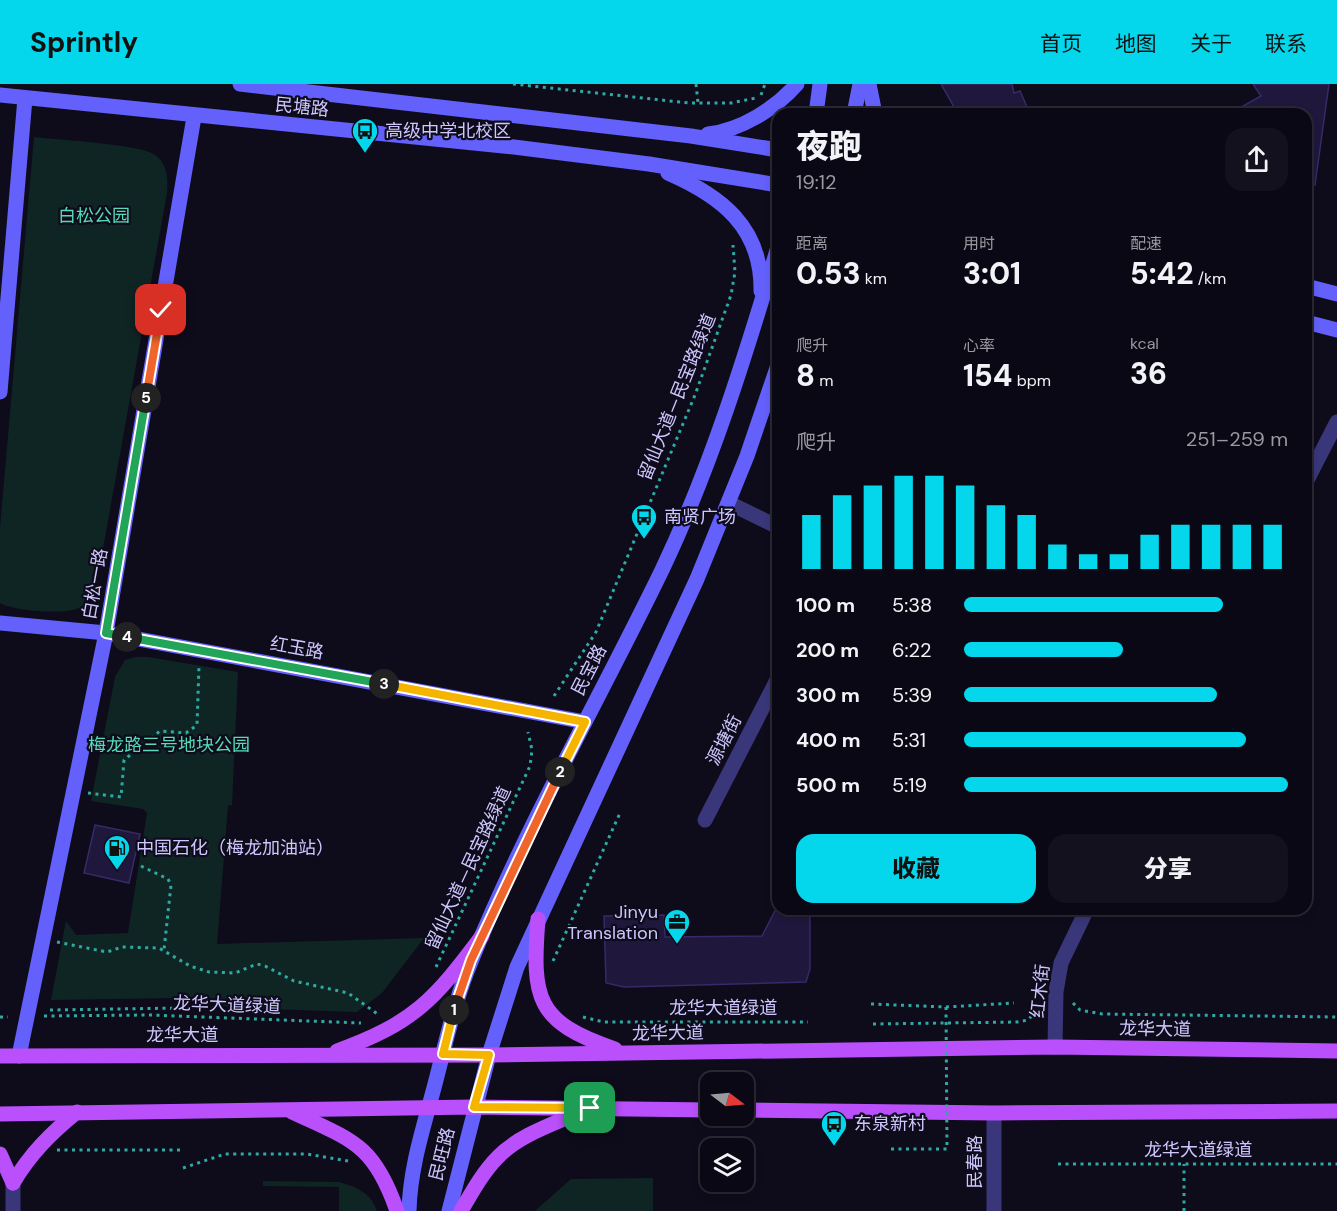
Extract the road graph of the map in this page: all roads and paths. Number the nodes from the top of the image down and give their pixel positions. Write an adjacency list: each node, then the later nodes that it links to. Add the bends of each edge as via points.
1 (240, 84): 16 (main road, 民塘路)
2 (513, 84): 11 (path)
3 (696, 84): 11 (path)
4 (765, 84): 11 (path, via 760,96 731,104)
5 (797, 84): 16 (main road, via 786,97 738,126)
6 (820, 84): 12 (main road)
7 (860, 84): 13 (main road)
8 (869, 84): 14 (main road)
9 (0, 95): 10 (main road, 民塘路)
10 (25, 98): 15 (main road, 民塘路); 29 (main road)
11 (698, 103)
12 (817, 108)
13 (855, 108)
14 (874, 108)
15 (194, 117): 18 (main road, 民塘路, via 514,147); 35 (main road, 白松一路)
16 (691, 136): 17 (main road, 民塘路)
17 (772, 149)
18 (649, 164): 19 (main road, 民塘路); 25 (main road, via 715,196 735,216 747,233 760,268)
19 (772, 184)
20 (730, 237): 38 (path, 留仙大道—民宝路绿道, via 735,257 731,295 708,362 596,632)
21 (772, 267): 25 (main road, 民宝路)
22 (1337, 284): 23 (street)
23 (1312, 288): 24 (main road)
24 (1337, 294)
25 (760, 306): 39 (main road, 民宝路, via 738,378 688,510)
26 (1312, 324): 27 (main road)
27 (1337, 330)
28 (772, 382): 32 (main road)
29 (0, 392)
30 (1337, 422): 31 (street)
31 (1312, 470)
32 (729, 503): 33 (street); 46 (main road)
33 (772, 524)
34 (0, 623): 35 (main road, 红玉路)
35 (106, 633): 39 (main road, 红玉路); 75 (main road, 白松一路)
36 (199, 662): 41 (path, via 197,725 186,733 160,731 124,760 121,797)
37 (772, 690): 43 (street, 源塘街)
38 (554, 696)
39 (585, 722): 47 (main road, 民宝路)
40 (528, 732): 51 (path, 留仙大道—民宝路绿道, via 530,766)
41 (87, 793)
42 (620, 813): 50 (path)
43 (705, 820)
44 (141, 866): 49 (path, via 168,879 171,885)
45 (1084, 915): 68 (street, 红木街, via 1061,963)
46 (538, 919): 70 (main road, via 534,969 537,987 551,1013 585,1039); 73 (main road, via 516,967)
47 (482, 936): 71 (main road, via 423,1007 386,1032); 72 (main road, 民宝路, via 454,1008)
48 (55, 942): 49 (path, via 107,952 148,946)
49 (164, 950): 60 (path, via 200,971 235,973 257,964 265,966 294,981 348,993)
50 (553, 962)
51 (435, 970)
52 (1042, 1002): 67 (path, via 1036,1014 1017,1022)
53 (1014, 1003): 56 (path)
54 (1073, 1003): 64 (path, via 1080,1010 1102,1014)
55 (872, 1004): 56 (path)
56 (946, 1007): 86 (path, bridge, via 947,1149)
57 (182, 1008): 58 (path)
58 (50, 1010)
59 (42, 1016): 65 (path, 龙华大道绿道)
60 (381, 1016)
61 (580, 1016): 66 (path, 龙华大道绿道, via 604,1022)
62 (0, 1017): 63 (path)
63 (8, 1017)
64 (1337, 1017)
65 (371, 1022)
66 (808, 1022)
67 (873, 1024)
68 (1055, 1047): 69 (main road, 龙华大道); 70 (main road, 龙华大道)
69 (1337, 1051)
70 (626, 1053): 73 (main road, 龙华大道)
71 (327, 1054): 72 (main road, 龙华大道); 75 (main road, 龙华大道)
72 (443, 1054): 73 (main road, 龙华大道); 76 (main road, 民宝路)
73 (489, 1055): 77 (main road)
74 (0, 1056): 75 (main road, 龙华大道)
75 (19, 1056)
76 (429, 1107): 77 (main road); 79 (main road); 98 (main road, 民旺路, via 411,1176)
77 (474, 1107): 78 (main road); 99 (main road, 民旺路)
78 (590, 1108): 80 (main road); 100 (main road, via 525,1138 500,1155)
79 (286, 1110): 82 (main road); 97 (main road, via 337,1133 372,1158)
80 (700, 1110)
81 (754, 1110): 85 (main road)
82 (77, 1112): 84 (main road); 95 (main road, via 31,1155)
83 (1337, 1112): 85 (main road)
84 (0, 1113)
85 (994, 1113): 101 (street, 民春路)
86 (891, 1149)
87 (52, 1150): 88 (path)
88 (182, 1150)
89 (0, 1154): 95 (main road)
90 (350, 1161): 94 (path, via 307,1154 225,1154)
91 (1058, 1164): 92 (path, 龙华大道绿道)
92 (1184, 1164): 93 (path, 龙华大道绿道); 102 (path)
93 (1337, 1164)
94 (183, 1167)
95 (13, 1183): 96 (street)
96 (13, 1211)
97 (397, 1211)
98 (409, 1211)
99 (448, 1211)
100 (461, 1211)
101 (994, 1211)
102 (1184, 1211)

